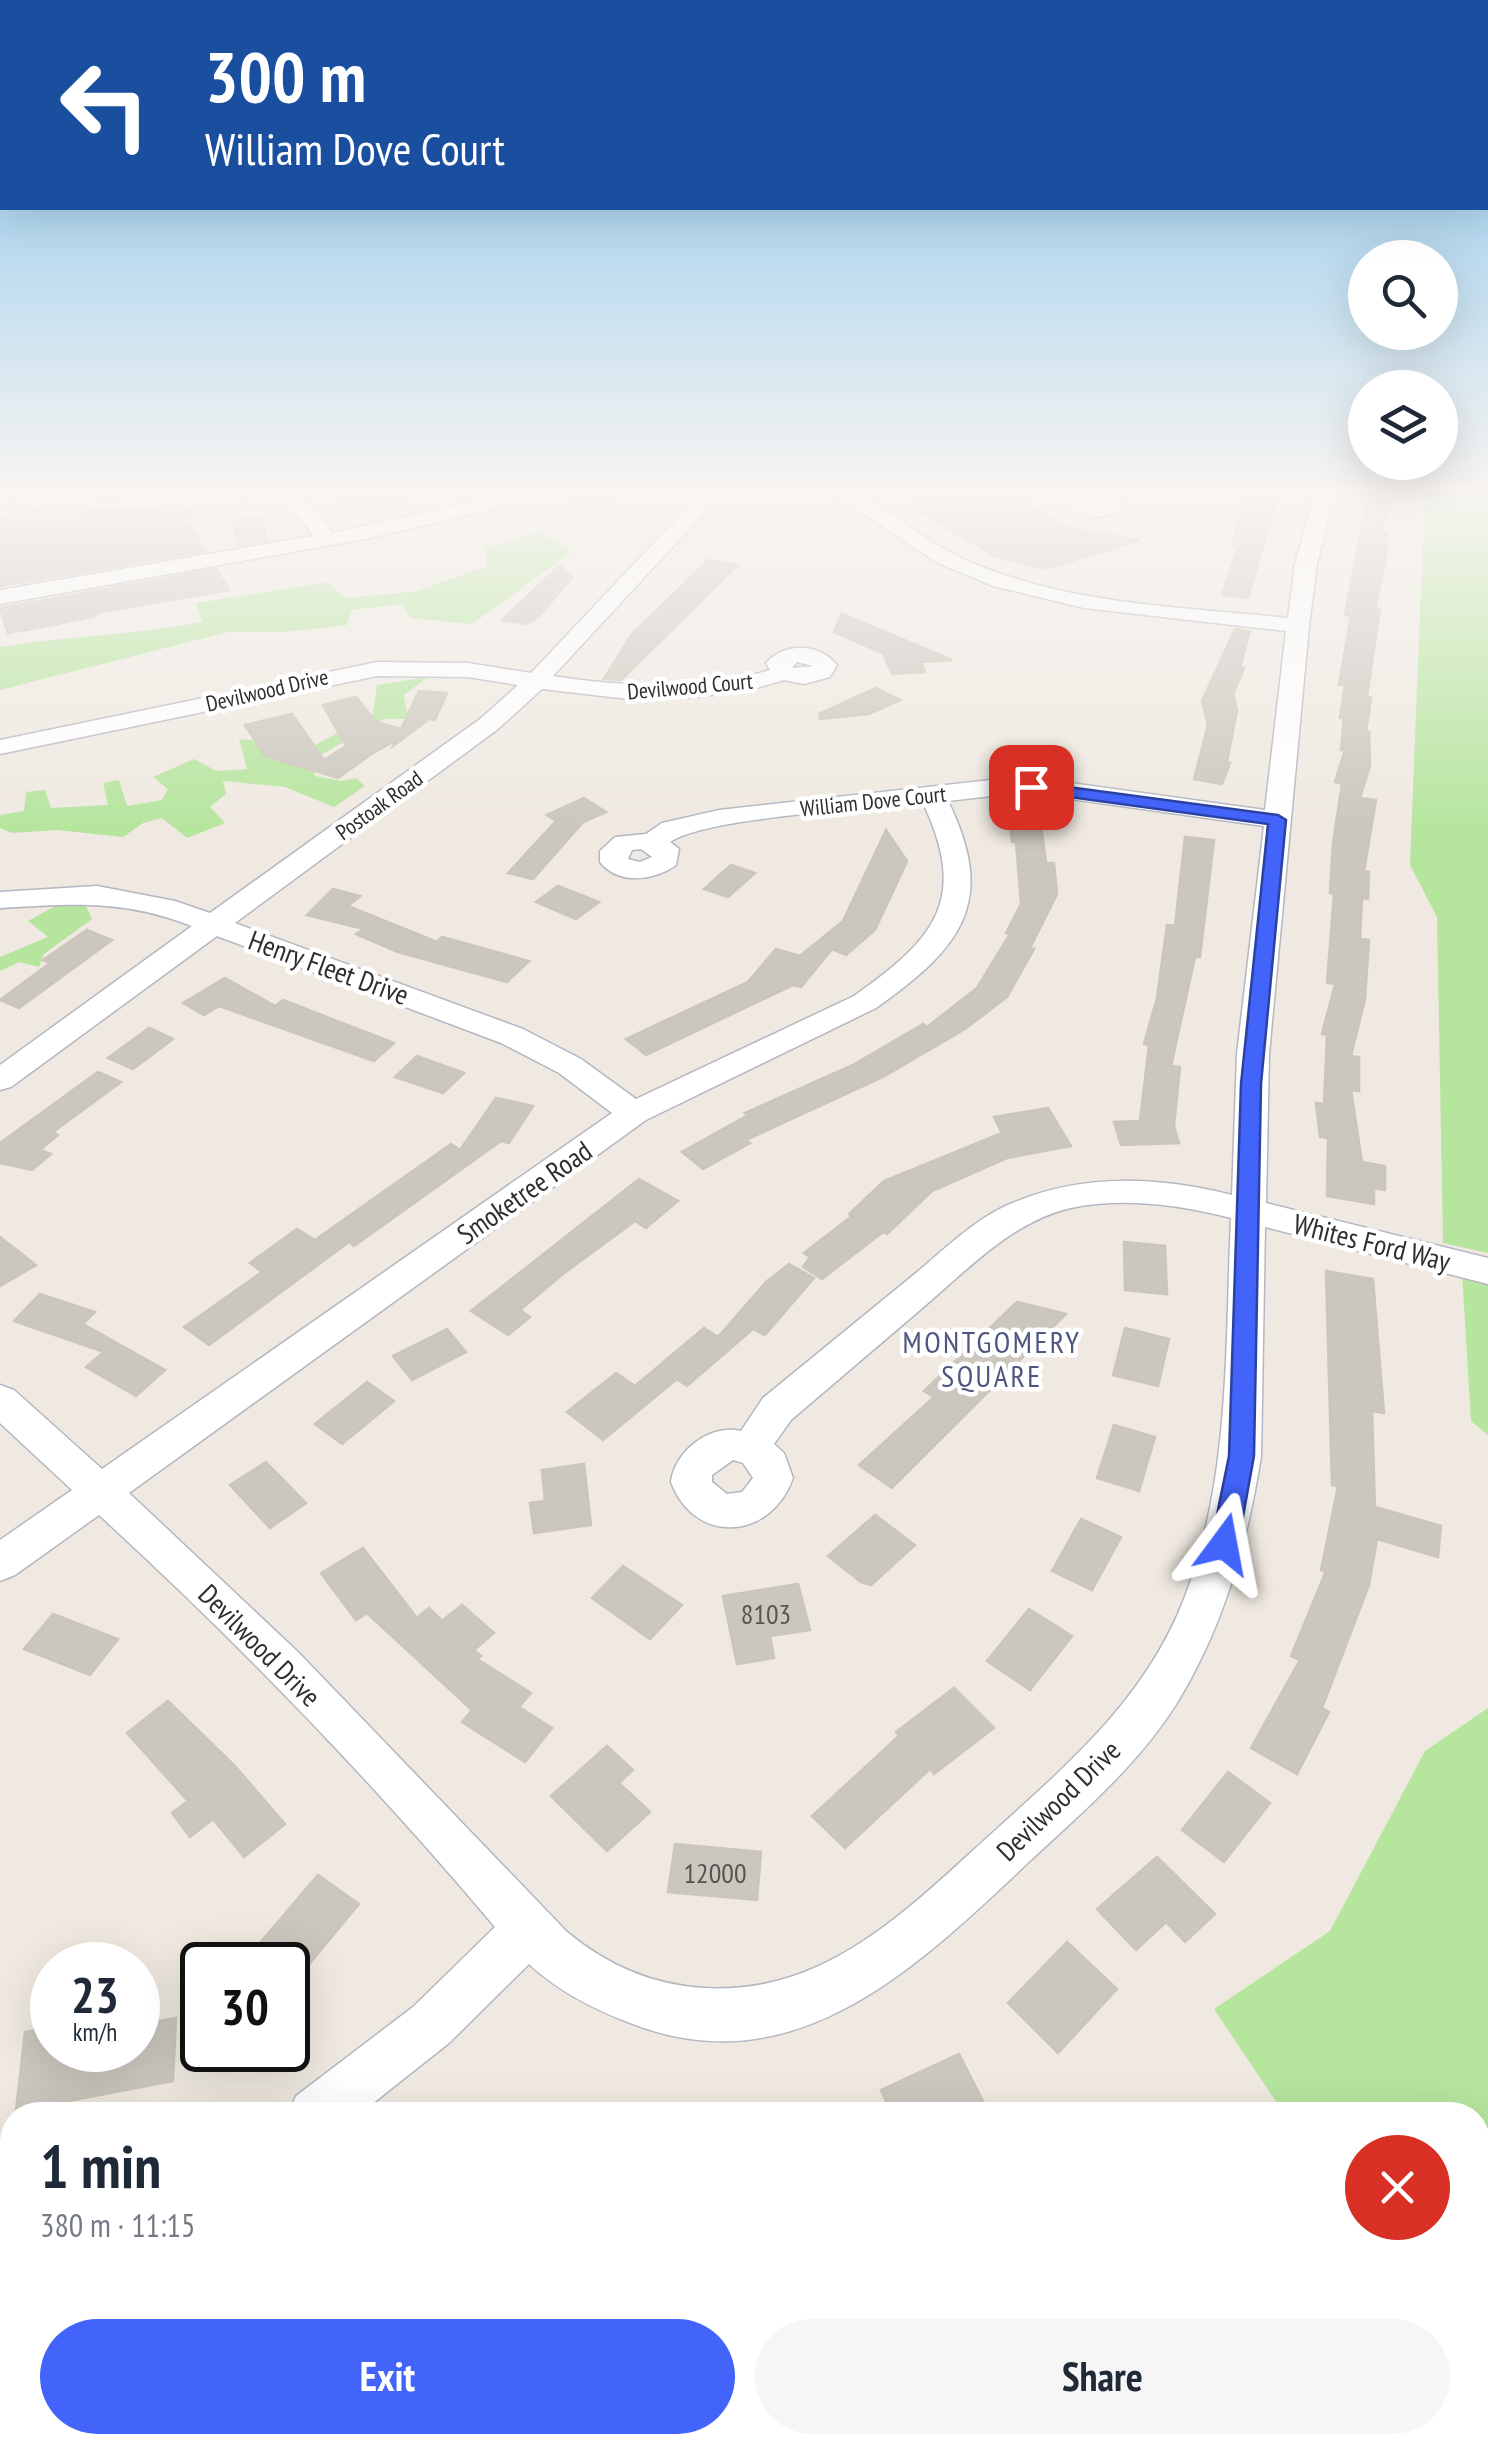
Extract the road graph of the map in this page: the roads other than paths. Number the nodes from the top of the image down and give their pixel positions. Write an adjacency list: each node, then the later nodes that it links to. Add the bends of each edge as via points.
1 (611, 600): 6 (street, Postoak Road)
2 (1089, 600): 4 (street)
3 (1301, 600): 4 (street, Devilwood Drive)
4 (1298, 626): 9 (street, Devilwood Drive)
5 (783, 673): 6 (street, Devilwood Court, via 660,693)
6 (536, 681): 7 (street, Devilwood Drive, via 446,668 354,672); 12 (street, Postoak Road, via 490,724)
7 (0, 747)
8 (932, 794): 9 (street, William Dove Court, via 1049,788); 10 (street, William Dove Court, via 719,818 671,829); 14 (street, Smoketree Road, via 960,870 948,921 922,957 864,1002)
9 (1278, 820): 15 (street, Devilwood Drive, via 1253,1054)
10 (652, 842)
11 (0, 900): 12 (street, Henry Fleet Drive, via 116,896)
12 (214, 925): 13 (street, Postoak Road); 14 (street, Henry Fleet Drive, via 512,1036 570,1066)
13 (0, 1080)
14 (634, 1114): 19 (street, Smoketree Road)
15 (1248, 1211): 16 (street, Whites Ford Way); 18 (street, Whites Ford Way, via 1118,1190 1066,1196 1024,1211 978,1241 777,1409); 21 (street, Devilwood Drive, via 1242,1456 1224,1544 1164,1685 1096,1767 890,1957 795,2004 713,2015 658,2007 568,1966)
16 (1488, 1271)
17 (0, 1400): 19 (street, Devilwood Drive)
18 (751, 1447)
19 (100, 1493): 20 (street, Smoketree Road); 21 (street, Devilwood Drive, via 233,1617)
20 (0, 1564)
21 (529, 1929): 22 (street, via 430,2024)
22 (332, 2102)

